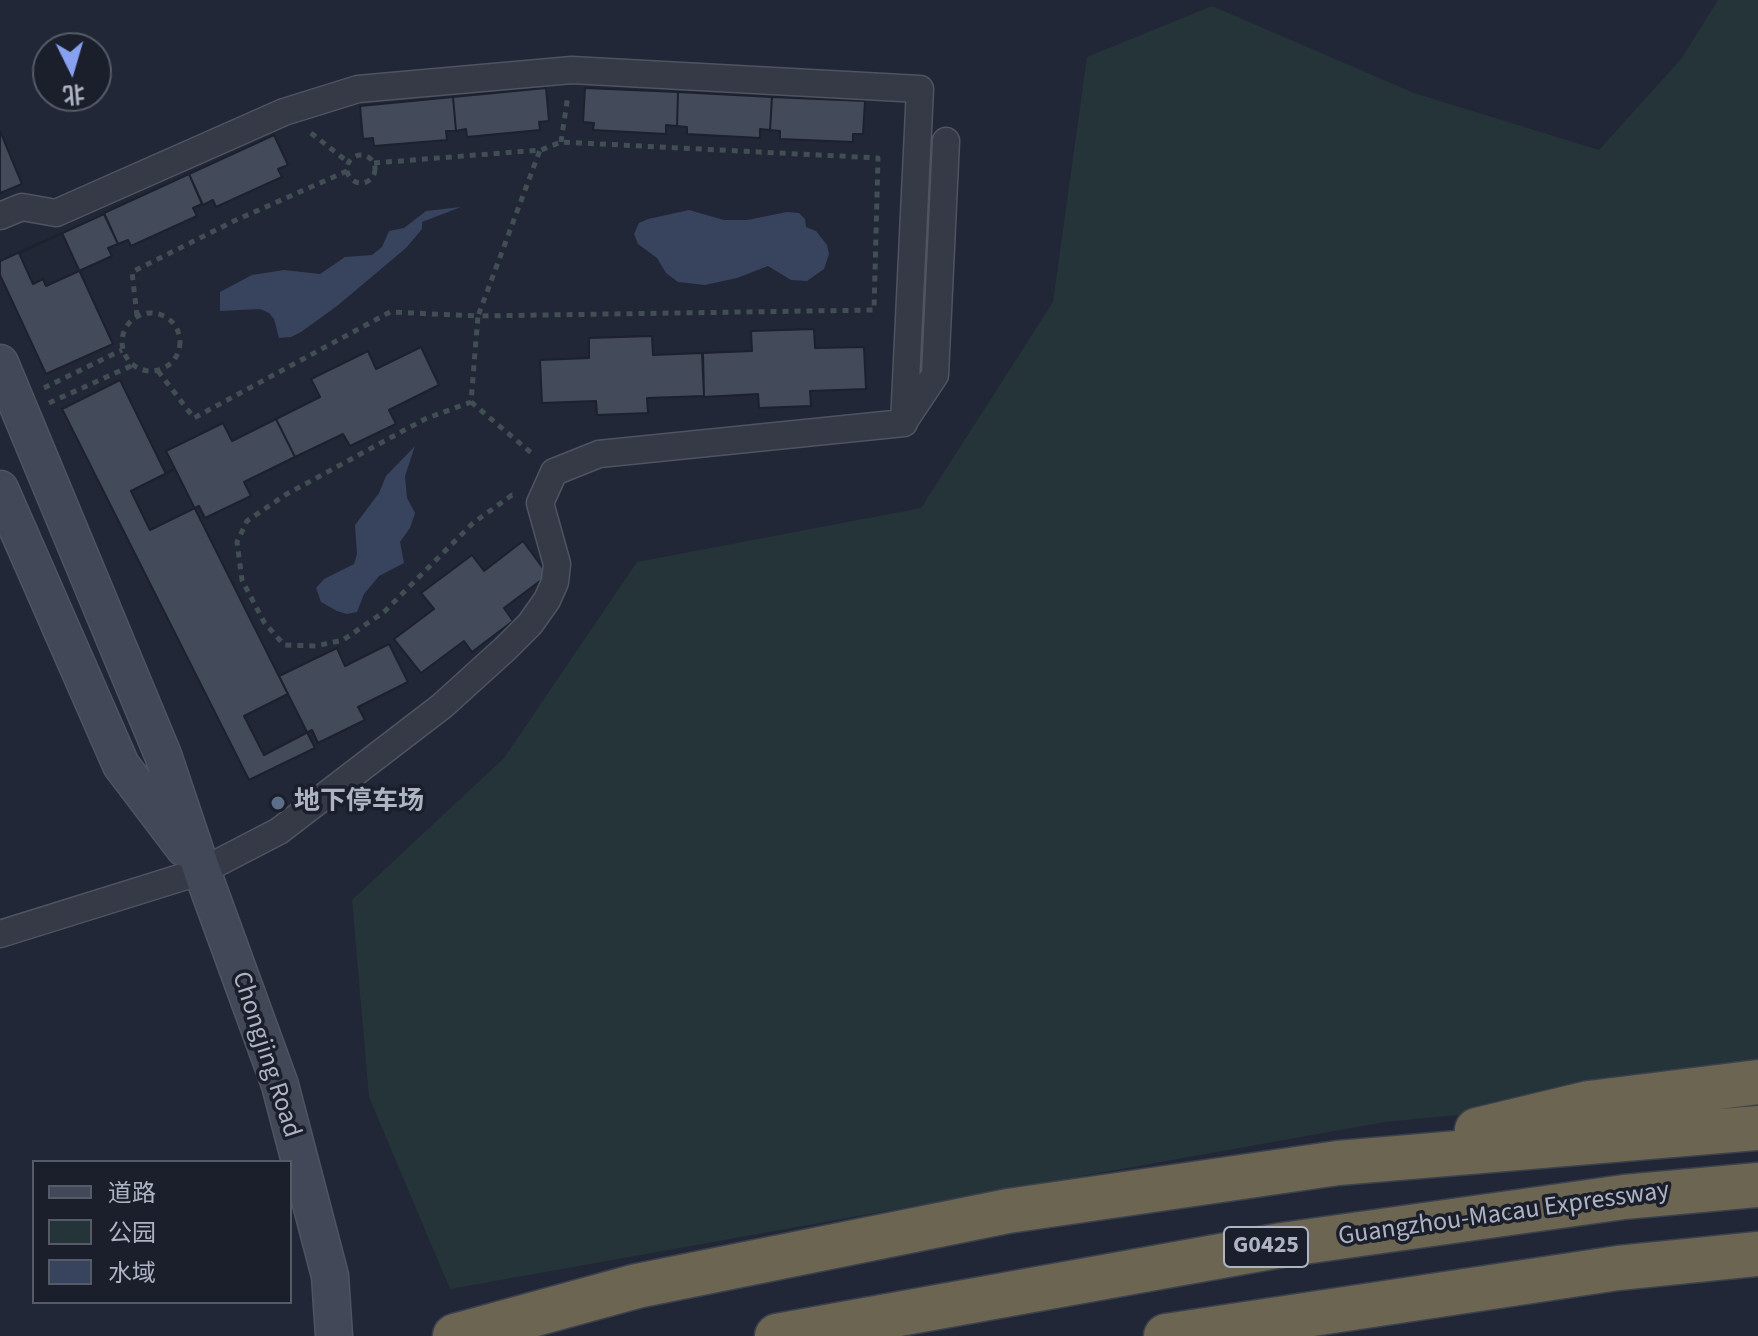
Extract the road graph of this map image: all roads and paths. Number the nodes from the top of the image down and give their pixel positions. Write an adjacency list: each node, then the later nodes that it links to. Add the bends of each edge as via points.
1 (572, 70): 2 (street, via 358,89); 4 (path); 18 (street, via 920,89)
2 (284, 112): 6 (path); 9 (street, via 56,213 22,207)
3 (946, 141): 18 (street, via 935,375)
4 (561, 142): 5 (path); 11 (path, via 878,158 874,310)
5 (541, 150): 7 (path); 11 (path)
6 (348, 162): 7 (path, via 359,155); 8 (path)
7 (374, 163): 8 (path, via 375,172 365,182 351,180)
8 (347, 171): 10 (path, via 132,272)
9 (0, 216)
10 (137, 316): 12 (path, via 125,328); 15 (path, via 166,316 179,331 175,360)
11 (478, 316): 15 (path, via 390,312 194,418); 16 (path)
12 (122, 350): 14 (path); 17 (path)
13 (0, 363): 17 (street, Chongjing Road)
14 (133, 365): 15 (path); 17 (path)
15 (158, 371)
16 (471, 402): 19 (path); 21 (path, via 425,419 247,521 237,542 242,580 264,622 284,645 343,640 384,612 473,523 512,495)
17 (20, 408): 22 (street, Chongjing Road, via 163,755)
18 (904, 423): 19 (street, via 599,454)
19 (554, 472): 21 (street)
20 (0, 489): 22 (street, via 121,765)
21 (540, 503): 22 (street, via 557,564 547,600 530,624 442,706 279,831)
22 (202, 871): 23 (street); 29 (street, Chongjing Road, via 280,1085 330,1276)
23 (0, 934)
24 (1758, 1082): 26 (highway, via 1589,1103)
25 (1758, 1128): 26 (highway)
26 (1338, 1163): 30 (highway, via 992,1214 637,1286)
27 (1758, 1185): 31 (highway, Guangzhou-Macau Expressway / G0425, via 1624,1197 1282,1245)
28 (1758, 1254): 32 (highway, via 1602,1270)
29 (334, 1336)
30 (455, 1336)
31 (777, 1336)
32 (1166, 1336)

